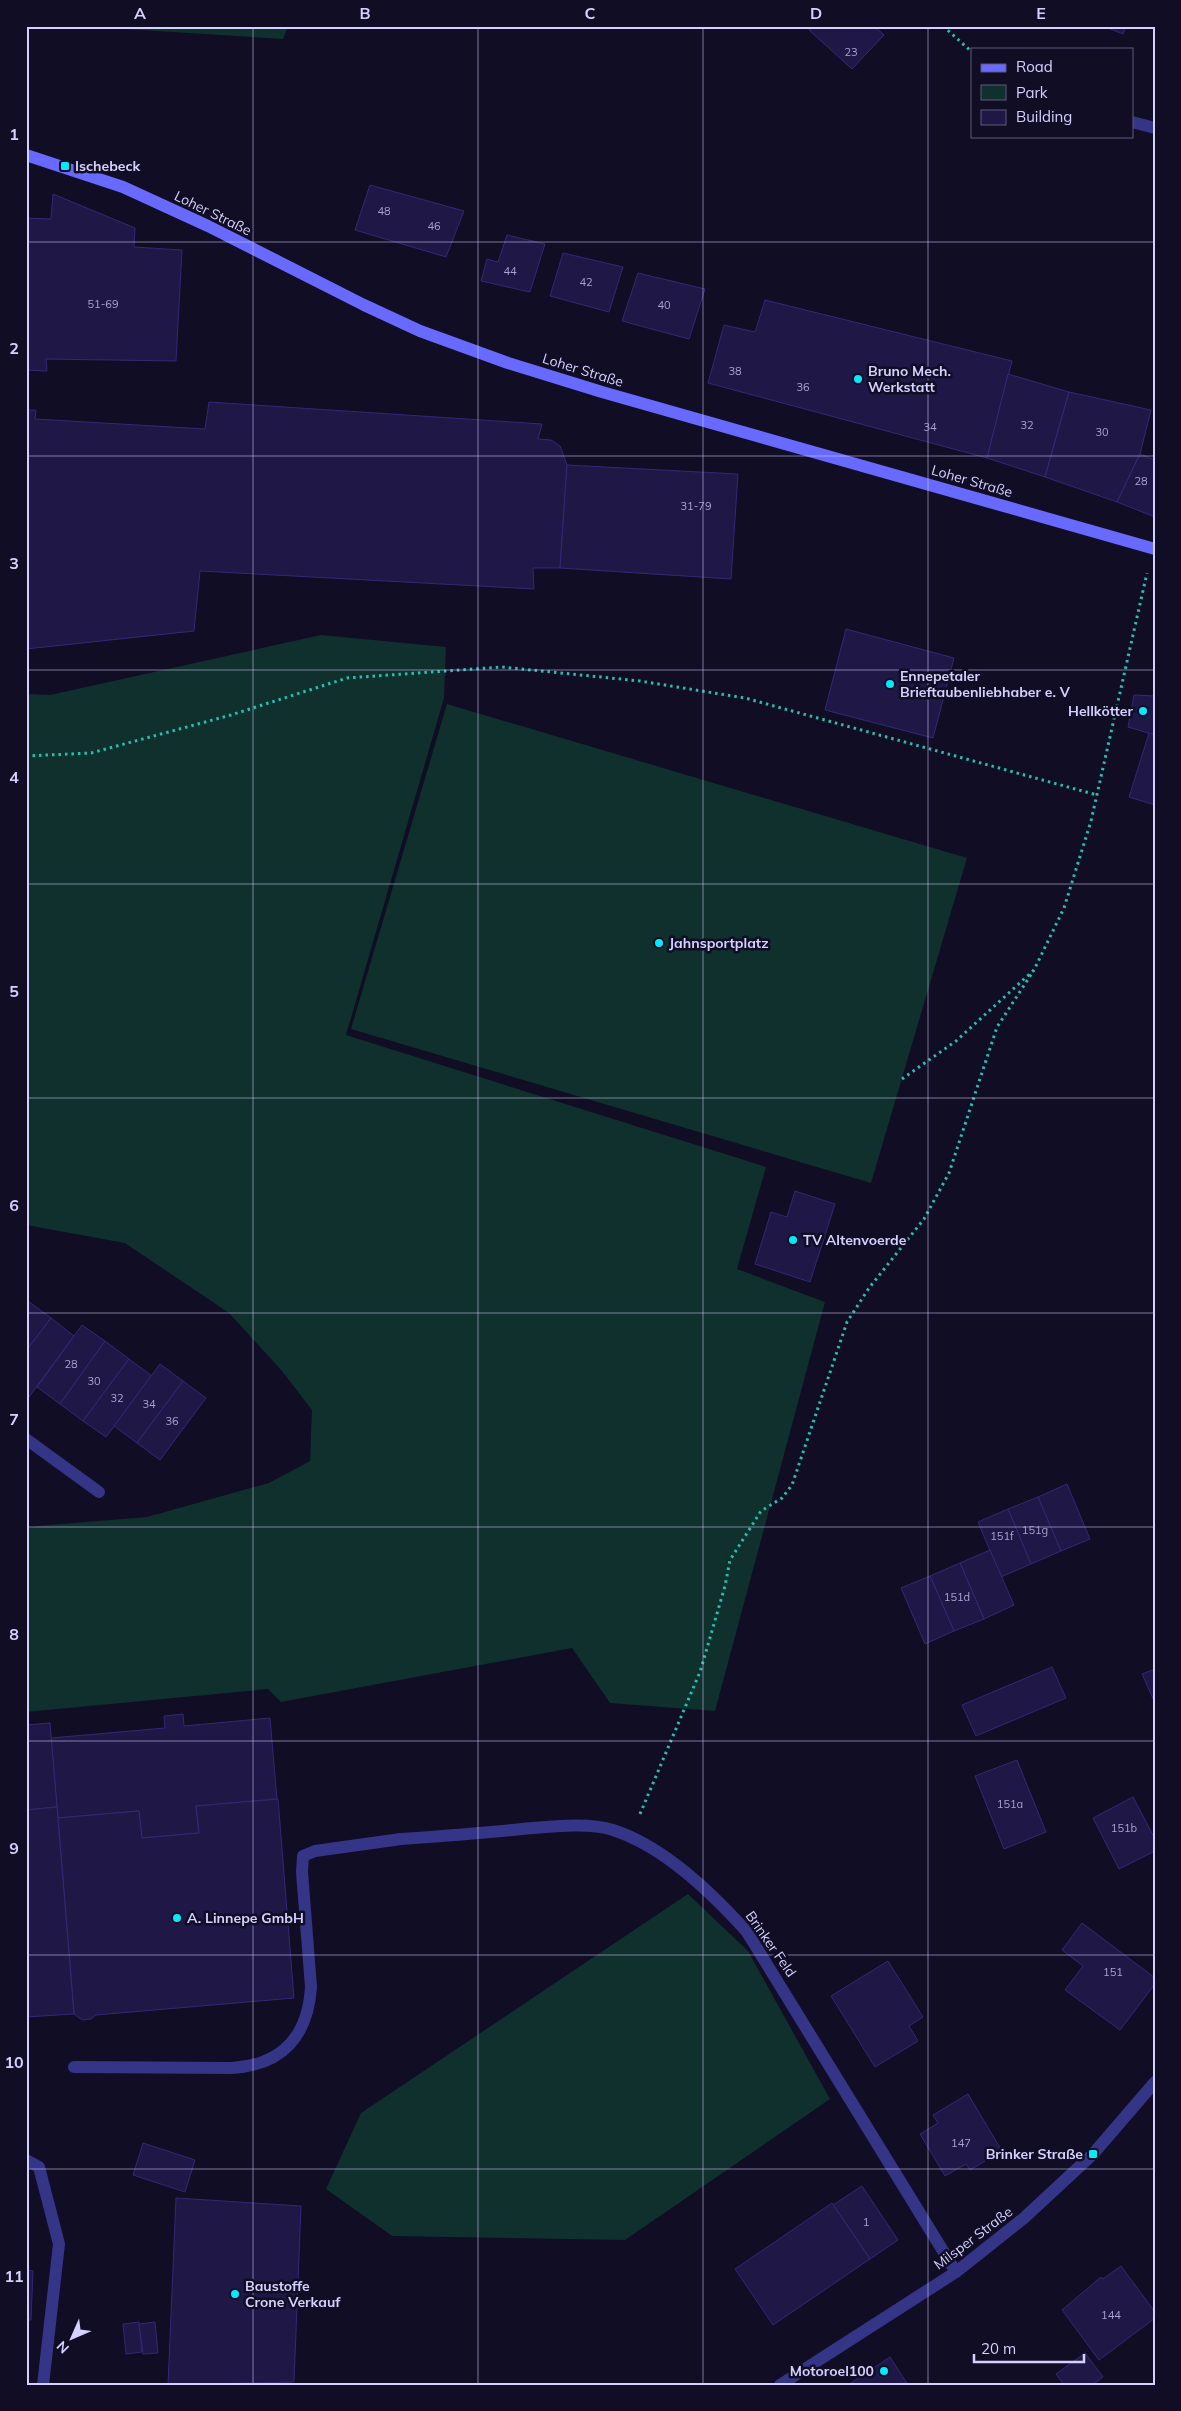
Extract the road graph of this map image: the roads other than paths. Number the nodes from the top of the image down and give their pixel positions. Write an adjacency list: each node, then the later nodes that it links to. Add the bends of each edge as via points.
1 (1134, 123): 2 (street)
2 (1155, 128)
3 (26, 155): 4 (main road, Loher Straße, via 123,187 420,331 508,364)
4 (1154, 549)
5 (26, 1439): 6 (street)
6 (98, 1492)
7 (74, 2067): 10 (street, Brinker Feld, via 247,2067 264,2062 288,2047 299,2034 310,2002 302,1872 304,1856 315,1851 401,1839 565,1826 612,1830 643,1843 683,1872 722,1904 748,1932)
8 (1155, 2082): 10 (street, Milsper Straße, via 1093,2154 1057,2189)
9 (26, 2160): 11 (street, via 39,2167 59,2244)
10 (956, 2272): 12 (street, Milsper Straße)
11 (43, 2385)
12 (780, 2385)

